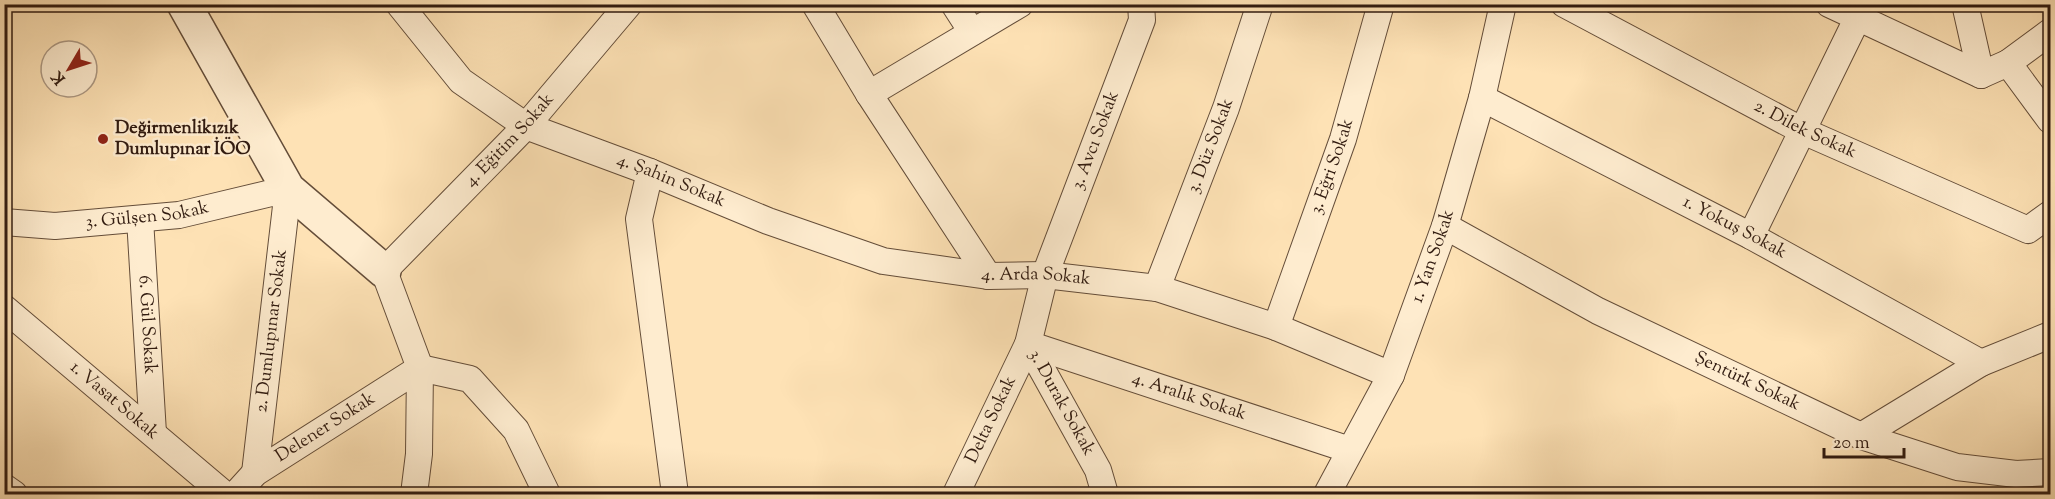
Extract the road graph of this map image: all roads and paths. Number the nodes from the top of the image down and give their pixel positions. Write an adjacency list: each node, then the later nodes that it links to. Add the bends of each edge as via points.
1 (184, 4): 25 (street)
2 (399, 4): 22 (street, 4. Şahin Sokak, via 461,81)
3 (629, 4): 22 (street, 4. Eğitim Sokak)
4 (815, 4): 19 (street, 4. Arda Sokak)
5 (954, 4): 15 (street)
6 (1020, 4): 15 (street)
7 (1141, 4): 32 (street, 3. Avcı Sokak, via 1142,20)
8 (1260, 4): 34 (street, 3. Düz Sokak, via 1226,108)
9 (1381, 4): 36 (street, 3. Eğri Sokak, via 1343,139)
10 (1503, 4): 20 (street, 1. Yan Sokak)
11 (1564, 4): 23 (street, 2. Dilek Sokak)
12 (1829, 4): 14 (street)
13 (1965, 4): 18 (street)
14 (1857, 19): 18 (street); 23 (street)
15 (972, 32): 19 (street)
16 (2050, 32): 17 (street)
17 (2008, 63): 18 (street); 21 (street)
18 (1981, 75)
19 (869, 94): 33 (street, 4. Arda Sokak)
20 (1482, 99): 29 (street, 1. Yan Sokak); 30 (street, 1. Yokuş Sokak)
21 (2050, 120)
22 (526, 126): 24 (street, 4. Şahin Sokak); 31 (street, 4. Eğitim Sokak)
23 (1803, 131): 26 (street, 2. Dilek Sokak, via 2028,230); 30 (street)
24 (650, 172): 33 (street, 4. Şahin Sokak, via 768,221 883,261); 53 (street, via 639,219)
25 (288, 189): 27 (street, 3. Gülşen Sokak, via 180,215); 31 (street); 46 (street, 2. Dumlupınar Sokak)
26 (2050, 214)
27 (141, 219): 28 (street, 3. Gülşen Sokak, via 55,226); 42 (street, 6. Gül Sokak)
28 (4, 222)
29 (1445, 225): 41 (street, 1. Yan Sokak); 43 (street, Şentürk Sokak, via 1598,311)
30 (1751, 236): 39 (street, 1. Yokuş Sokak)
31 (384, 271): 40 (street)
32 (1045, 275): 33 (street, 4. Arda Sokak); 34 (street, 4. Arda Sokak); 38 (street, 3. Durak Sokak)
33 (988, 276)
34 (1157, 288): 36 (street, 4. Arda Sokak)
35 (4, 308): 42 (street, 1. Vasat Sokak)
36 (1276, 327): 41 (street, 4. Arda Sokak)
37 (2050, 335): 39 (street)
38 (1028, 344): 44 (street, 4. Aralık Sokak); 54 (street, Delta Sokak); 55 (street, 3. Durak Sokak, via 1098,470)
39 (1981, 363): 43 (street)
40 (420, 368): 46 (street, Delener Sokak); 51 (street, via 419,454); 52 (street, via 471,379 516,430)
41 (1391, 375): 44 (street, 1. Yan Sokak)
42 (153, 433): 49 (street, 1. Vasat Sokak)
43 (1861, 436): 45 (street, Şentürk Sokak, via 1957,467 2016,474)
44 (1350, 450): 56 (street, 1. Yan Sokak)
45 (2050, 472)
46 (255, 473): 50 (street, Delener Sokak)
47 (4, 487): 48 (street)
48 (14, 495)
49 (224, 495)
50 (236, 495)
51 (414, 495)
52 (547, 495)
53 (675, 495)
54 (956, 495)
55 (1105, 495)
56 (1327, 495)

